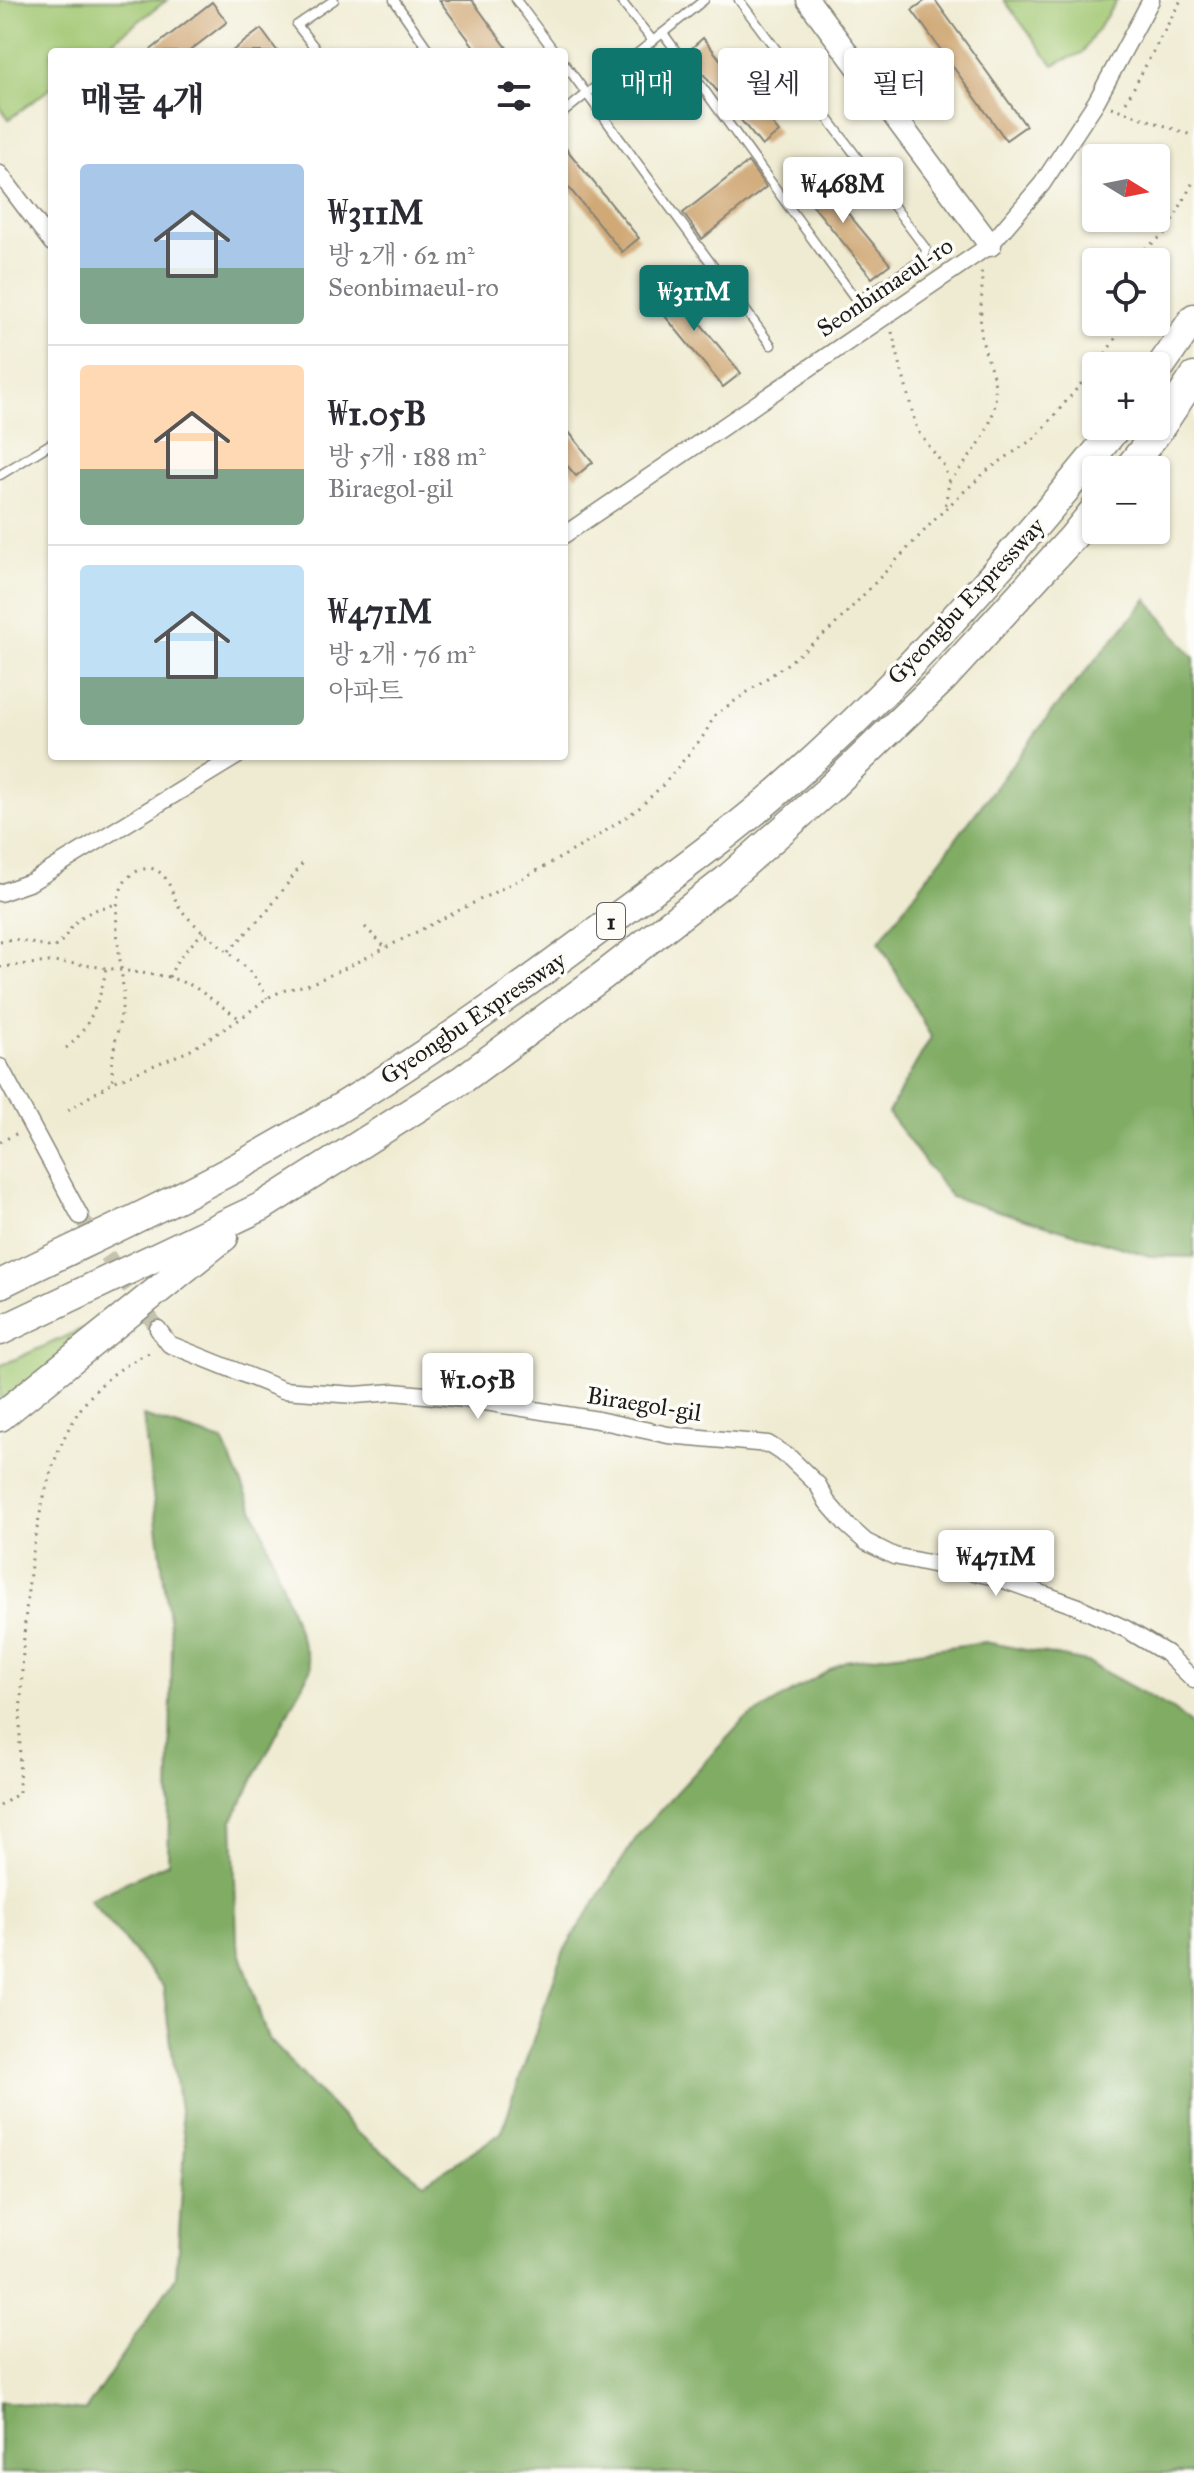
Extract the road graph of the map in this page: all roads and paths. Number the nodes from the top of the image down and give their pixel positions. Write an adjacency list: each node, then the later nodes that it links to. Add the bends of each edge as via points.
1 (334, 0): 12 (lane, via 297,25)
2 (394, 0): 13 (lane)
3 (516, 0): 14 (lane)
4 (620, 0): 11 (lane)
5 (704, 0): 10 (lane)
6 (739, 0): 10 (lane, via 926,249 924,259 857,301)
7 (808, 0): 25 (main road)
8 (1151, 0): 17 (street, Seonbimaeul-ro)
9 (1181, 0): 18 (path)
10 (663, 33): 11 (lane)
11 (653, 41): 16 (lane)
12 (315, 48)
13 (427, 48)
14 (552, 48)
15 (568, 68): 16 (lane)
16 (587, 94): 19 (lane); 29 (lane)
17 (1096, 102): 20 (path); 25 (street, Seonbimaeul-ro, via 1042,184)
18 (1126, 102)
19 (568, 109)
20 (1194, 136)
21 (0, 174): 23 (street)
22 (1194, 180): 24 (path, via 1167,232)
23 (48, 238)
24 (1146, 248)
25 (984, 254): 36 (path, via 981,330 994,378 994,404 979,446); 39 (street, Seonbimaeul-ro)
26 (1194, 318): 30 (highway)
27 (891, 329): 36 (path, via 917,430 944,466)
28 (1117, 336): 37 (path, via 1036,437 989,469)
29 (771, 345)
30 (1170, 353)
31 (1194, 377): 34 (highway)
32 (1107, 440): 59 (highway, Gyeongbu Expressway / 1, via 970,601 798,774 551,965 431,1048)
33 (48, 445): 35 (lane)
34 (1138, 456)
35 (0, 475)
36 (949, 482): 37 (path)
37 (945, 509): 47 (path, via 833,627 715,715 664,784 638,809 542,868)
38 (1082, 526): 60 (highway, Gyeongbu Expressway / 1, via 943,679 726,880 463,1079)
39 (568, 532)
40 (231, 760): 42 (street, via 31,882)
41 (305, 860): 48 (path)
42 (0, 893)
43 (118, 904): 45 (path, via 120,889 132,872 156,869 164,874 181,910); 46 (path, via 90,912 53,948); 51 (path)
44 (365, 927): 47 (path)
45 (204, 931): 48 (path); 52 (path)
46 (0, 941)
47 (385, 947): 53 (path, via 310,984)
48 (229, 951): 53 (path, via 253,972)
49 (106, 966): 50 (path, via 49,962); 51 (path); 55 (path, via 98,1000)
50 (0, 967)
51 (120, 969): 52 (path); 57 (path, via 123,995)
52 (169, 977): 54 (path, via 193,986)
53 (267, 998): 54 (path)
54 (240, 1019): 57 (path, via 189,1051)
55 (66, 1048)
56 (0, 1067): 61 (street)
57 (113, 1082): 58 (path)
58 (68, 1110)
59 (249, 1161): 62 (highway, via 79,1236); 63 (highway, Gyeongbu Expressway / 1)
60 (263, 1206): 65 (highway, Gyeongbu Expressway / 1); 67 (highway)
61 (80, 1216)
62 (0, 1263)
63 (0, 1284)
64 (158, 1329): 66 (street)
65 (0, 1331)
66 (169, 1344): 68 (street, Biraegol-gil, via 283,1390 466,1399 668,1435 768,1444 818,1485 827,1502 866,1542 894,1556 996,1577 1076,1606 1166,1653); 69 (path, via 120,1366 84,1404 54,1459 24,1624 19,1793)
67 (0, 1417)
68 (1194, 1680)
69 (0, 1806)

